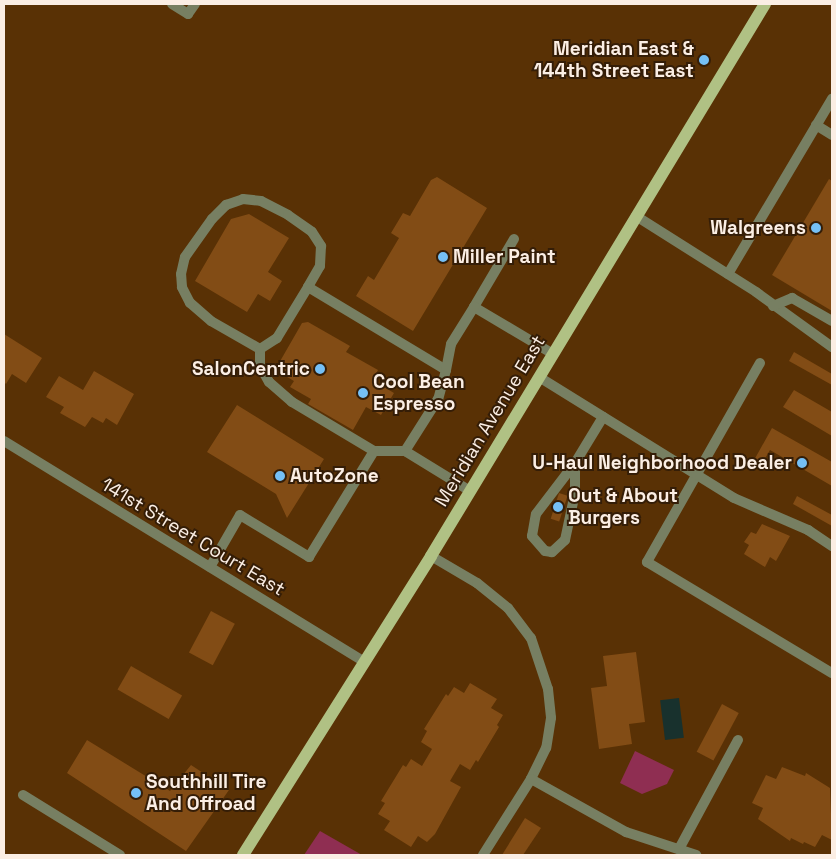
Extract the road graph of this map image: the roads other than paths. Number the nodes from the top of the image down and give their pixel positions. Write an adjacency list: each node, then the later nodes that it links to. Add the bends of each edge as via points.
1 (172, 4): 2 (street, via 188,14)
2 (194, 4)
3 (765, 4): 7 (main road, Meridian Avenue East)
4 (832, 99): 5 (street)
5 (816, 125): 6 (street); 9 (street)
6 (832, 135)
7 (636, 216): 9 (street); 16 (main road, Meridian Avenue East)
8 (514, 239): 12 (street)
9 (728, 274): 11 (street)
10 (308, 287): 15 (street, via 277,338); 15 (street, via 320,266 321,246 312,232 261,201 243,199 226,205 197,237 185,257 181,274 182,287 190,304 211,321); 18 (street)
11 (773, 306): 13 (street, via 792,298); 14 (street)
12 (474, 307): 16 (street); 18 (street, via 452,344)
13 (832, 321)
14 (832, 348)
15 (260, 349): 22 (street, via 260,366 269,382 292,402)
16 (553, 354): 19 (main road, Meridian Avenue East)
17 (760, 363): 25 (street)
18 (446, 370): 23 (street, via 438,399)
19 (539, 377): 20 (street); 26 (main road, Meridian Avenue East)
20 (603, 417): 24 (street); 25 (street)
21 (4, 442): 29 (street, 141st Street Court East)
22 (374, 451): 23 (street); 29 (street, via 309,557 240,515)
23 (406, 451): 26 (street)
24 (575, 463): 24 (street, via 536,514 532,536 545,551 552,552 565,540 575,493)
25 (696, 476): 27 (street, via 734,498 808,530); 31 (street, via 647,562)
26 (470, 491): 28 (main road, Meridian Avenue East)
27 (832, 546)
28 (431, 556): 30 (main road, Meridian Avenue East); 33 (street, via 477,584 508,608 531,638 540,658 550,703 550,733 543,757)
29 (210, 567): 30 (street, 141st Street Court East)
30 (365, 662): 37 (main road, Meridian Avenue East)
31 (831, 669)
32 (738, 740): 35 (street)
33 (531, 779): 35 (street, via 626,832); 38 (street)
34 (23, 795): 36 (street)
35 (679, 849): 39 (street)
36 (120, 855)
37 (243, 855)
38 (483, 855)
39 (696, 855)

